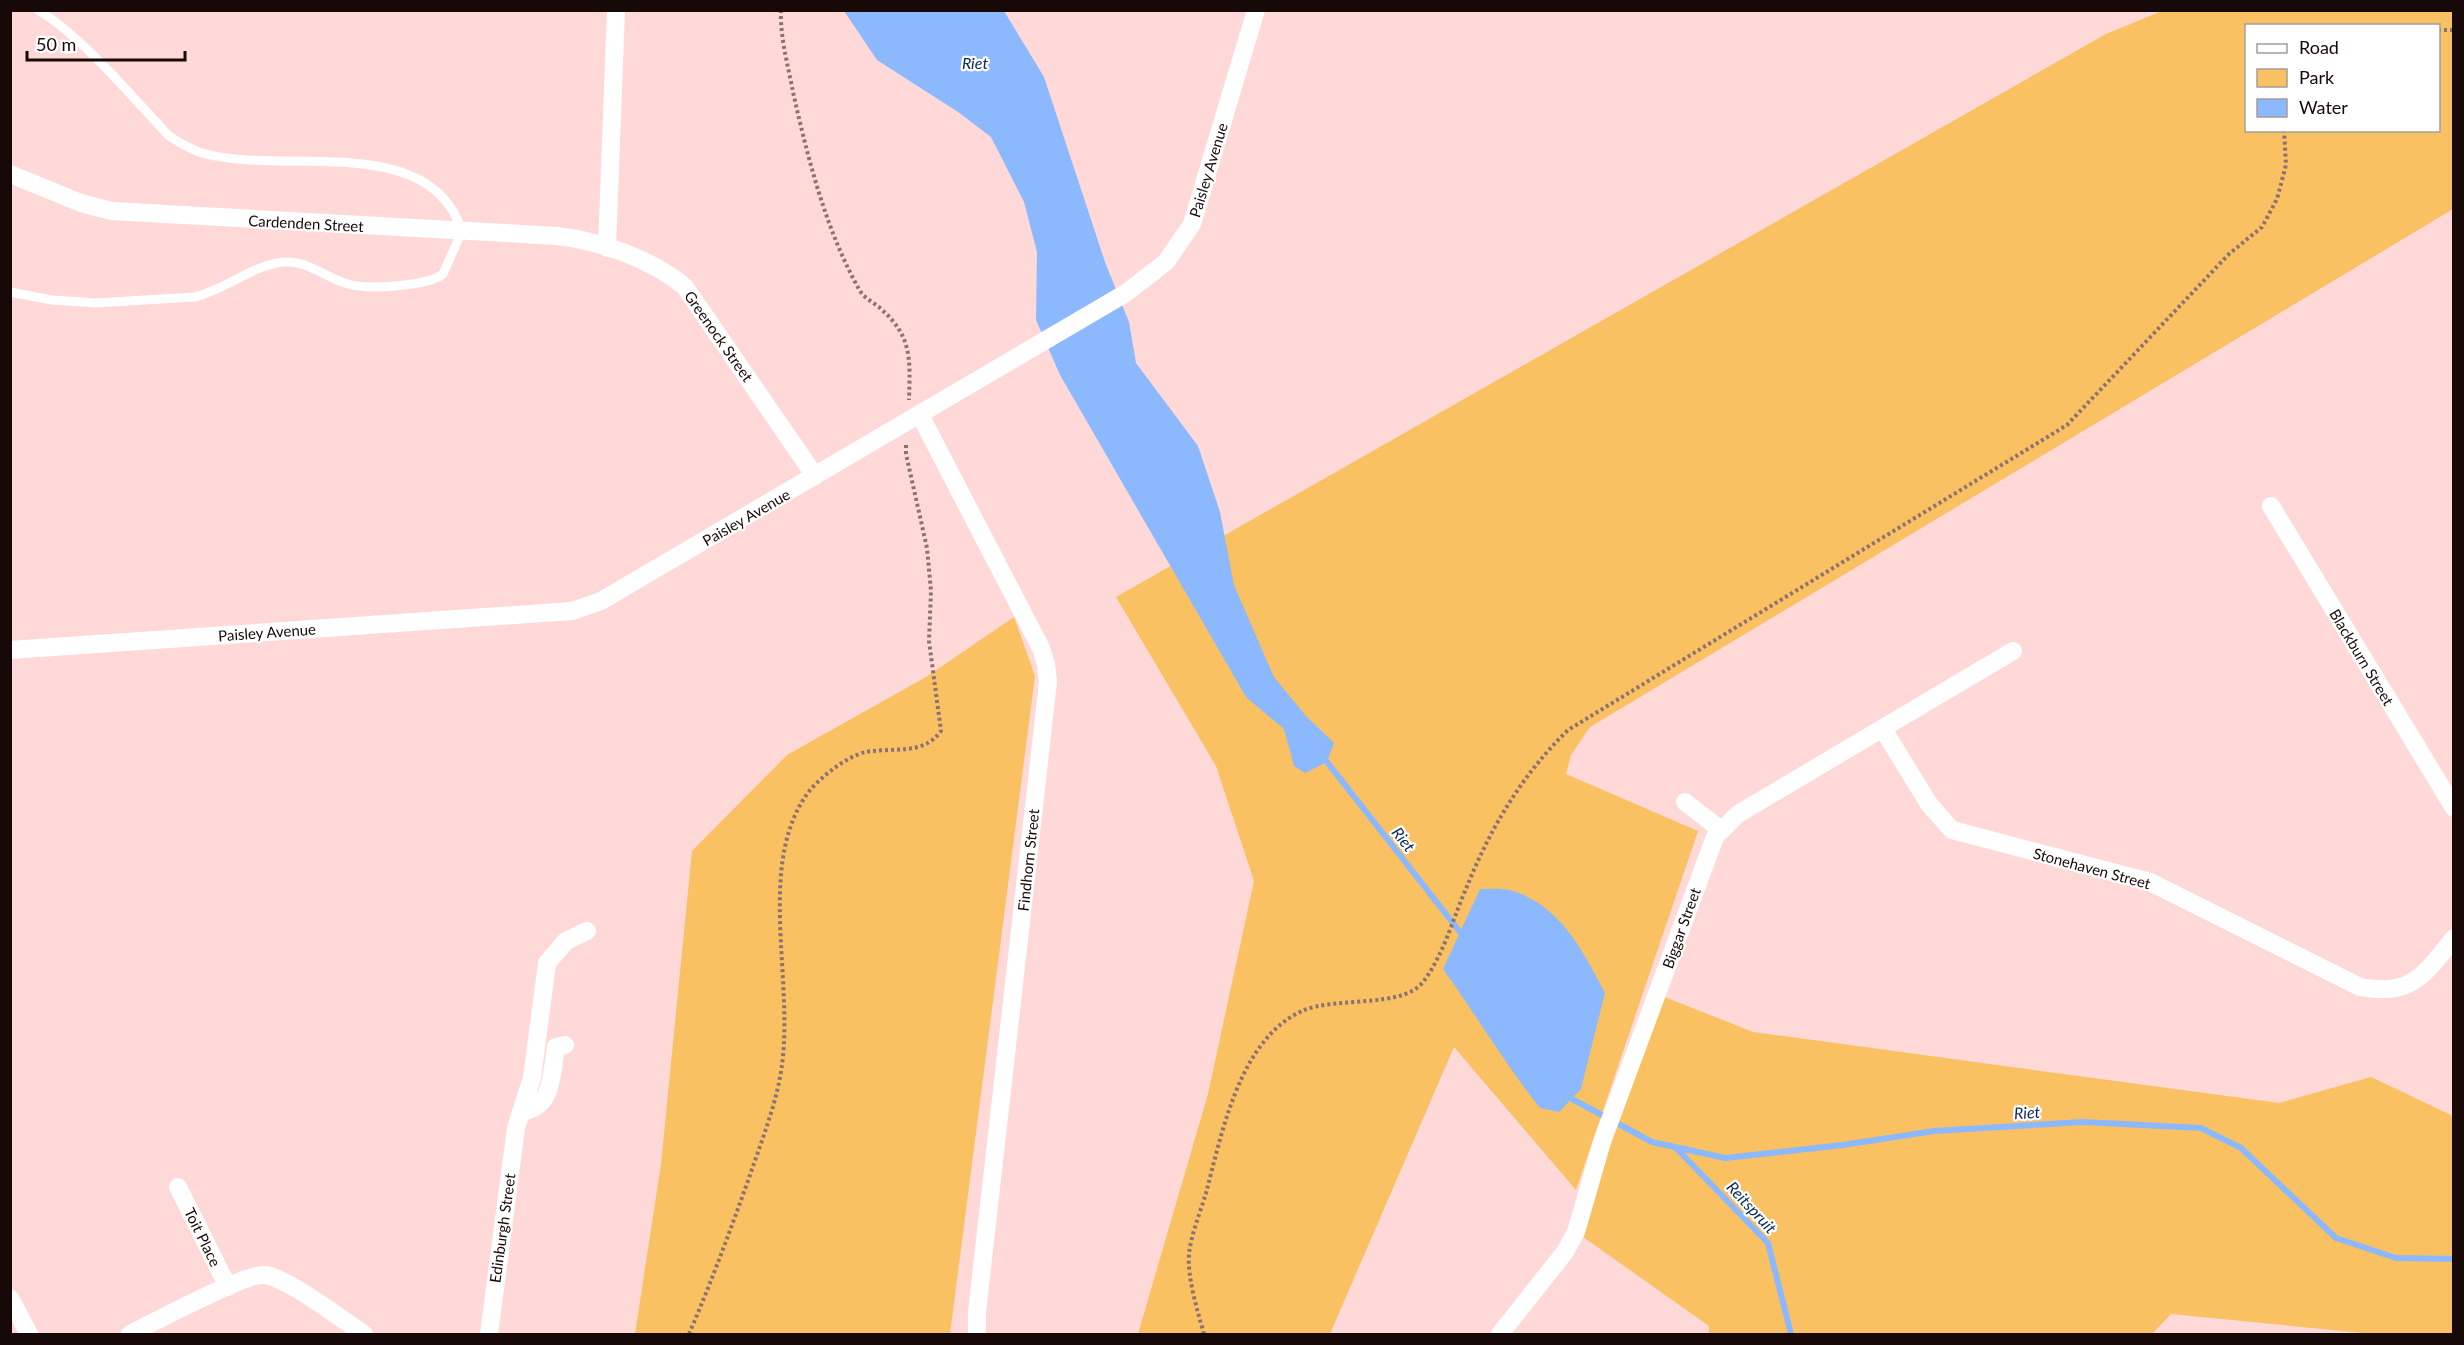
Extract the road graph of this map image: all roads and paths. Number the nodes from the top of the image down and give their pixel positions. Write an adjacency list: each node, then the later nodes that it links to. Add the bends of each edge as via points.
1 (38, 10): 7 (lane, via 96,60 181,144 206,154 247,159 361,163 385,168 439,193 453,209)
2 (616, 10): 8 (street)
3 (782, 10): 10 (path, via 782,40 807,154 836,238 861,294 897,325 906,344 912,365)
4 (1256, 10): 10 (street, Paisley Avenue, via 1192,224 1166,262 1126,293)
5 (2284, 132): 33 (path, via 2286,165 2277,199 2262,227 2229,254 2067,425 1568,730 1513,794 1421,986 1386,999 1329,1002 1301,1011 1266,1039 1252,1058 1224,1123 1189,1255)
6 (10, 174): 7 (street, Cardenden Street, via 112,211)
7 (462, 231): 8 (street, Cardenden Street, via 556,236); 9 (lane, via 443,274 426,282 350,285 292,262 267,266 194,297 96,303)
8 (607, 248): 11 (street, Greenock Street, via 660,269 685,287)
9 (10, 292)
10 (914, 419): 11 (street, Paisley Avenue); 31 (path, via 906,454 927,548 931,591 929,641 941,731 925,746 864,753 830,771 805,797 791,826 780,861 786,1026 778,1086 719,1265); 32 (street, Findhorn Street, via 1041,648 1048,682)
11 (815, 476): 13 (street, Paisley Avenue, via 601,601 572,611)
12 (2271, 506): 17 (street, Blackburn Street)
13 (10, 650)
14 (2013, 651): 15 (street, Biggar Street)
15 (1883, 729): 18 (street, Biggar Street, via 1738,814); 20 (street, Stonehaven Street, via 1933,810 1952,830 2150,882 2360,987 2378,991 2405,986 2423,975)
16 (1685, 802): 18 (street)
17 (2454, 808)
18 (1721, 830): 34 (street, Biggar Street, via 1620,1091 1570,1243)
19 (586, 931): 22 (street, Edinburgh Street, via 566,941 547,963 532,1078)
20 (2454, 938)
21 (565, 1045): 22 (street, via 556,1047 546,1097 534,1110)
22 (519, 1116): 30 (street, Edinburgh Street)
23 (178, 1187): 24 (street, Toit Place)
24 (228, 1287): 26 (street); 29 (street, via 256,1275 269,1276)
25 (10, 1298): 27 (street)
26 (149, 1330): 28 (street)
27 (29, 1335)
28 (130, 1335)
29 (364, 1335)
30 (489, 1335)
31 (689, 1335)
32 (977, 1335)
33 (1204, 1335)
34 (1500, 1335)

